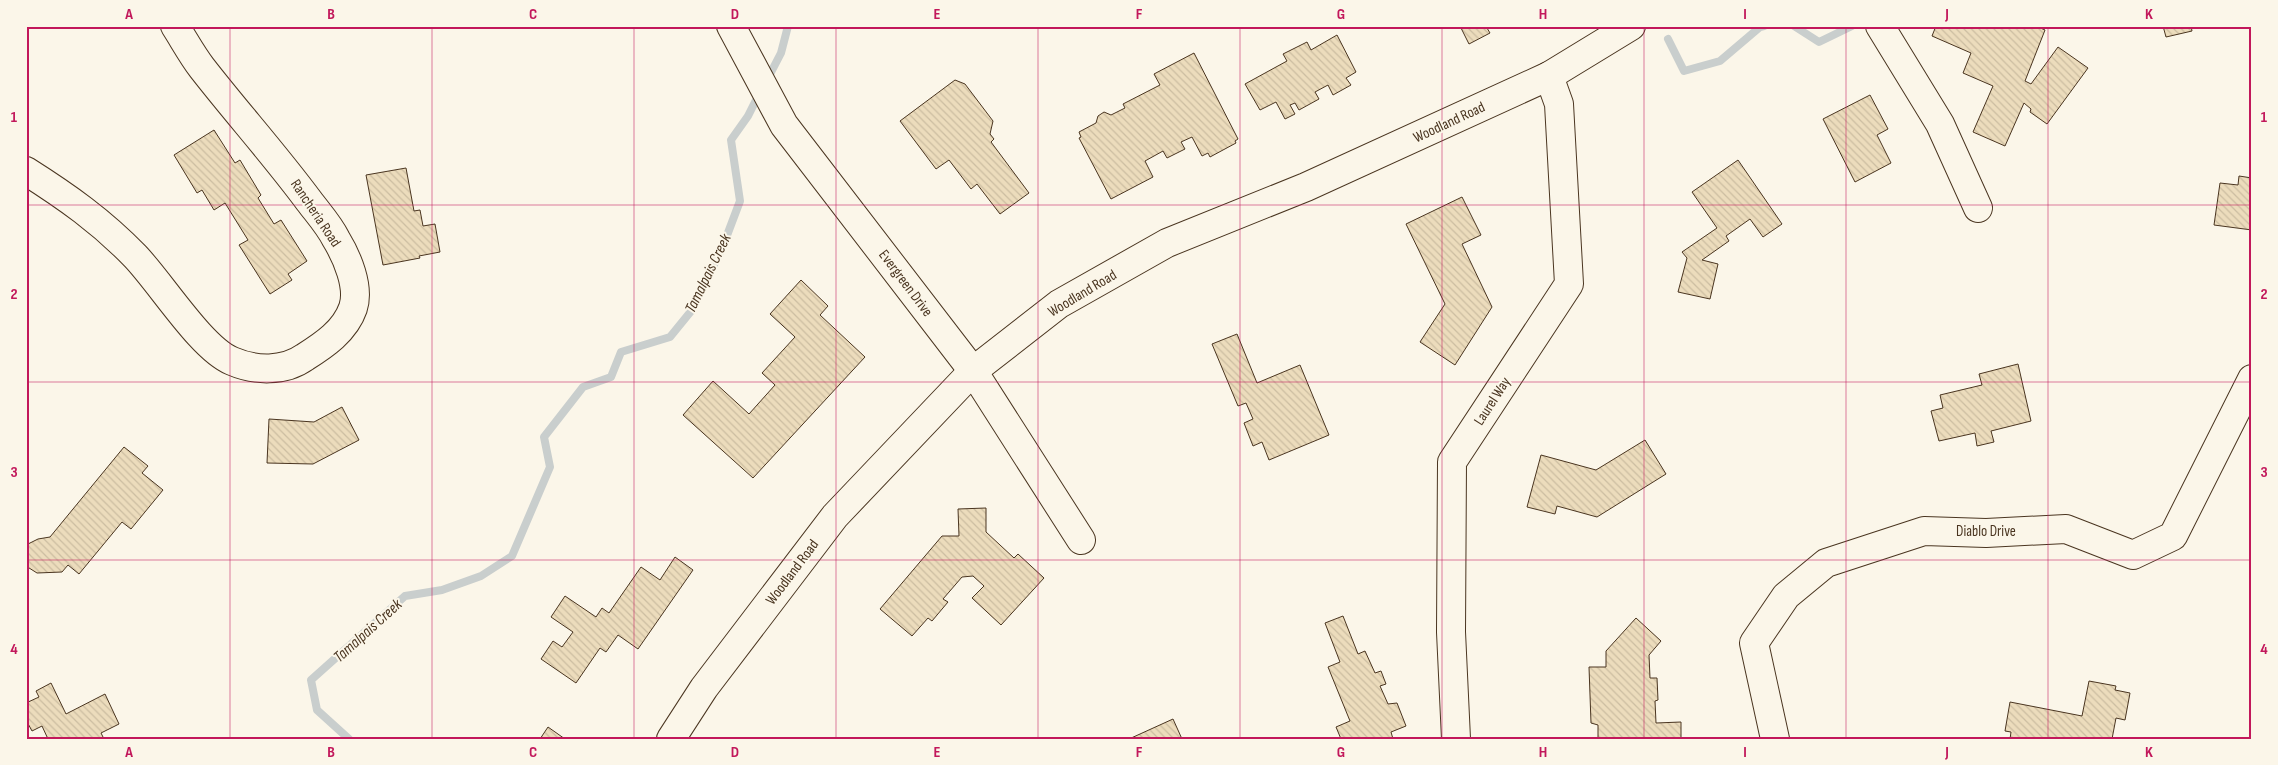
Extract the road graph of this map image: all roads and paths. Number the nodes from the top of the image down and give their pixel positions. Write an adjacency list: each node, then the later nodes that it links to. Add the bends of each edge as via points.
1 (175, 26): 6 (street, Rancheria Road, via 201,67 285,169 336,238 355,288 354,307 345,324 329,342 297,363 275,369 254,368 231,361 211,348 137,258 102,224 73,200)
2 (731, 26): 8 (street, Evergreen Drive, via 784,125)
3 (1631, 26): 5 (street, Woodland Road)
4 (1880, 27): 7 (street, via 1940,124)
5 (1549, 76): 8 (street, Woodland Road, via 1306,187 1167,243 1059,304); 12 (street, Laurel Way, via 1559,104 1569,284 1452,462 1451,632)
6 (26, 171)
7 (1978, 208)
8 (973, 371): 10 (street, Evergreen Drive); 11 (street, Woodland Road, via 835,516 704,688)
9 (2252, 379): 13 (street, Diablo Drive, via 2173,536 2133,555 2066,529 1986,533 1924,530 1826,563 1786,596 1754,643)
10 (1081, 540)
11 (671, 739)
12 (1456, 739)
13 (1775, 739)

